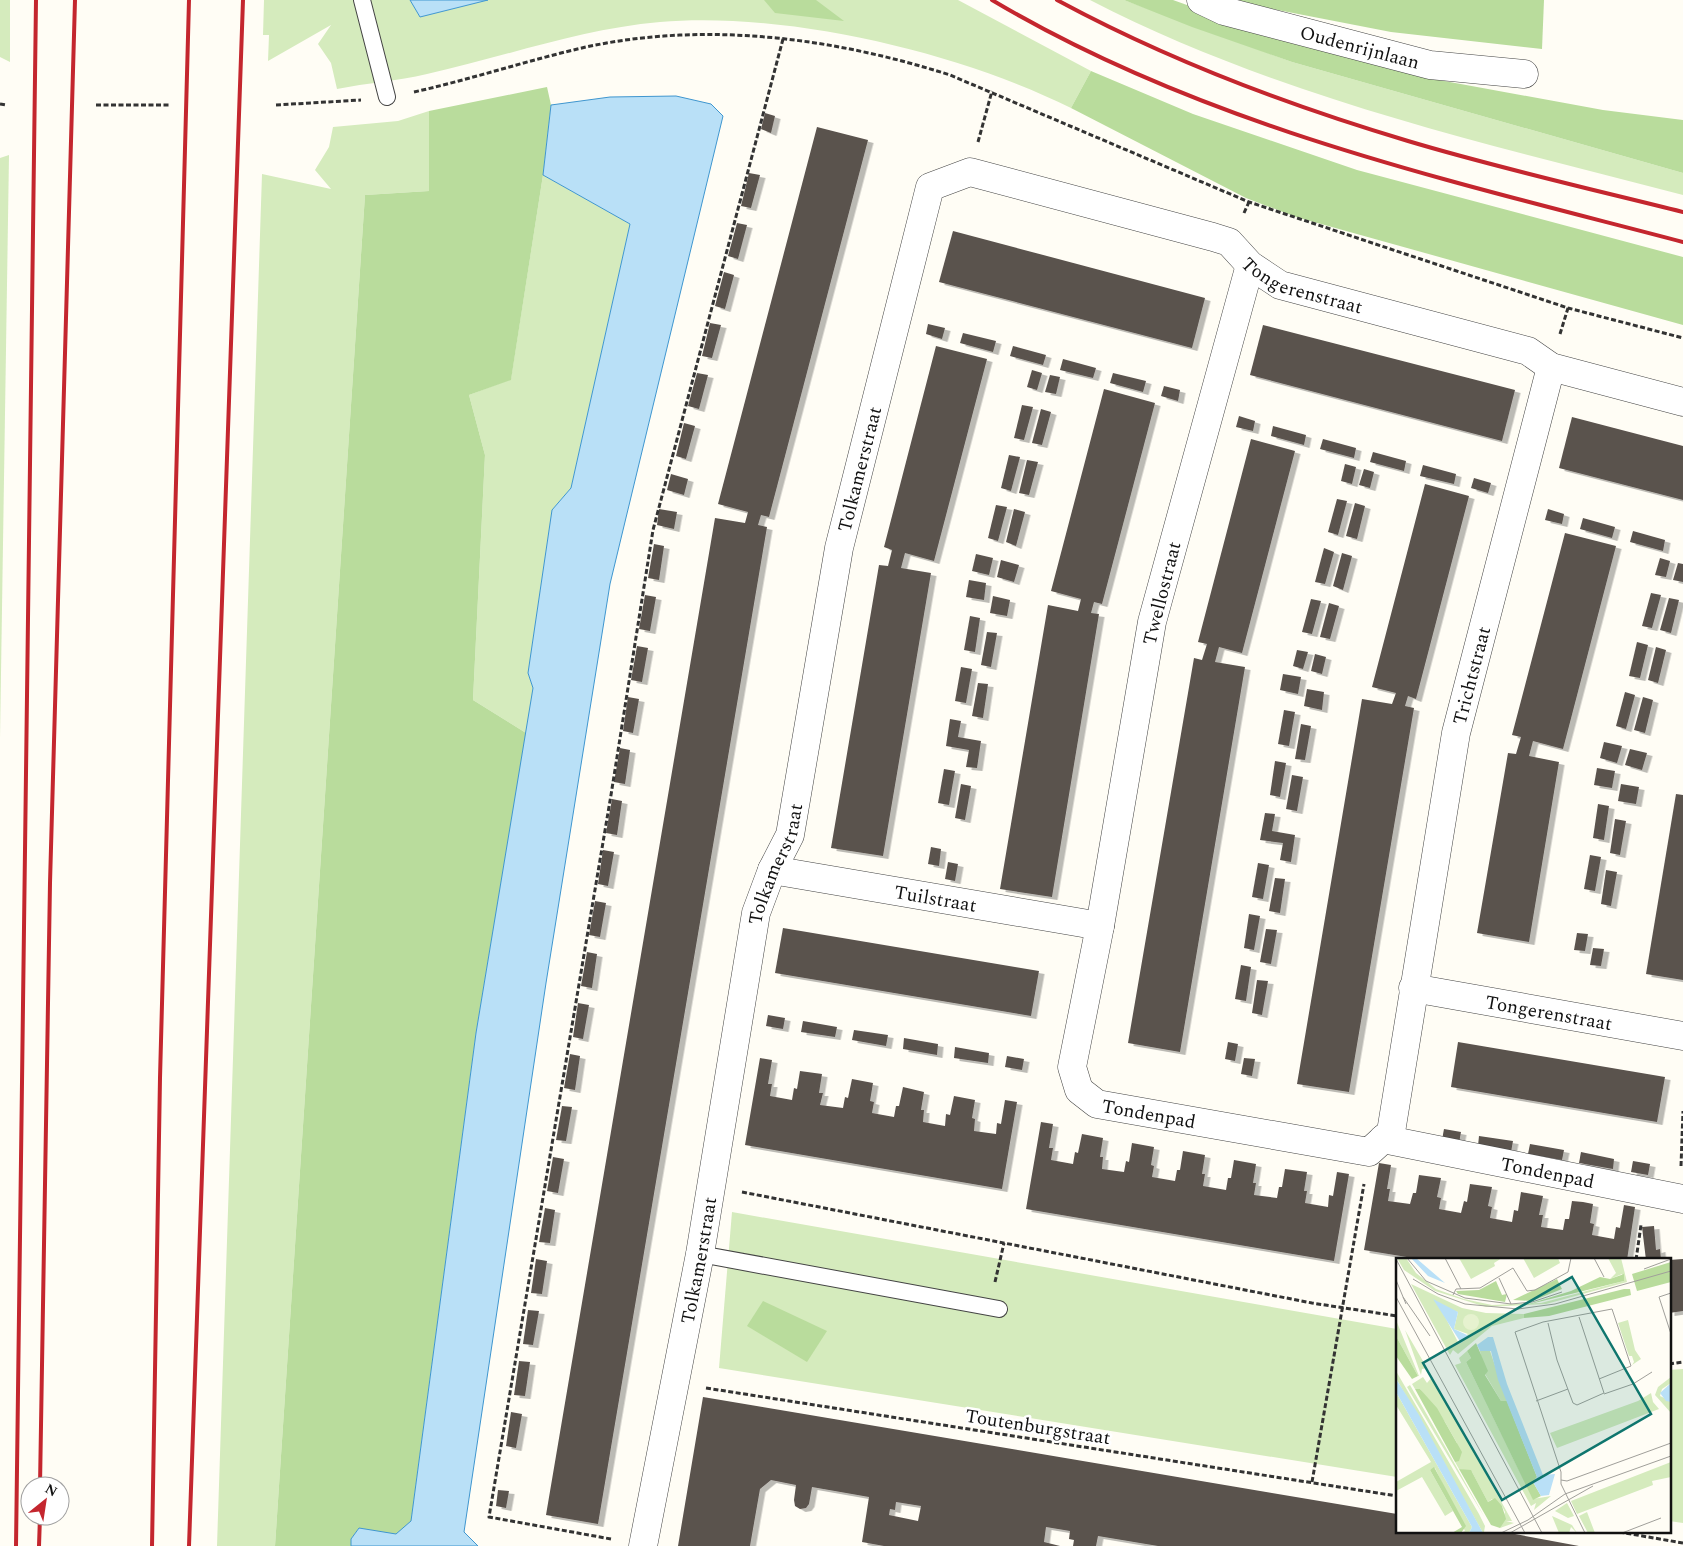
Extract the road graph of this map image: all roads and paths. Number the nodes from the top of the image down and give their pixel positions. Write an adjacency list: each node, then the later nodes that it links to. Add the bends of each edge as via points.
1 (362, 0): 6 (lane)
2 (1201, 0): 4 (street, Oudenrijnlaan, via 1224,11 1430,65)
3 (783, 39): 35 (path, via 653,530 489,1517)
4 (1524, 74)
5 (992, 91): 11 (path)
6 (387, 96)
7 (0, 104): 8 (path)
8 (6, 105)
9 (96, 105): 10 (path)
10 (169, 106)
11 (970, 172): 12 (street, Tongerenstraat, via 1230,242); 15 (street, Tolkamerstraat, via 930,187 839,548 790,835)
12 (1250, 265): 13 (street, Tongerenstraat, via 1280,286 1528,352); 16 (street, Twellostraat, via 1152,622)
13 (1551, 367): 14 (street, Tongerenstraat); 17 (street, Trichtstraat, via 1456,733)
14 (1683, 402)
15 (772, 870): 16 (street, Tuilstraat); 21 (street, Tolkamerstraat, via 756,913)
16 (1100, 926): 20 (street, Tondenpad, via 1072,1067 1078,1090 1097,1104)
17 (1413, 988): 18 (street, Tongerenstraat); 20 (street, via 1391,1132)
18 (1683, 1036)
19 (1683, 1111): 22 (path)
20 (1376, 1146): 22 (street, Tondenpad); 26 (path)
21 (711, 1186): 23 (path); 24 (street, Tolkamerstraat)
22 (1681, 1199)
23 (1004, 1243): 25 (path); 26 (path)
24 (700, 1254): 25 (lane); 30 (street, Tolkamerstraat)
25 (995, 1308)
26 (1343, 1308): 27 (path); 31 (path)
27 (1396, 1316)
28 (1683, 1362): 29 (path)
29 (1670, 1364)
30 (676, 1384): 31 (path, Toutenburgstraat); 35 (street, Tolkamerstraat)
31 (1312, 1482): 32 (path, Toutenburgstraat)
32 (1396, 1496)
33 (1631, 1534): 34 (path)
34 (1683, 1543)
35 (644, 1545)

